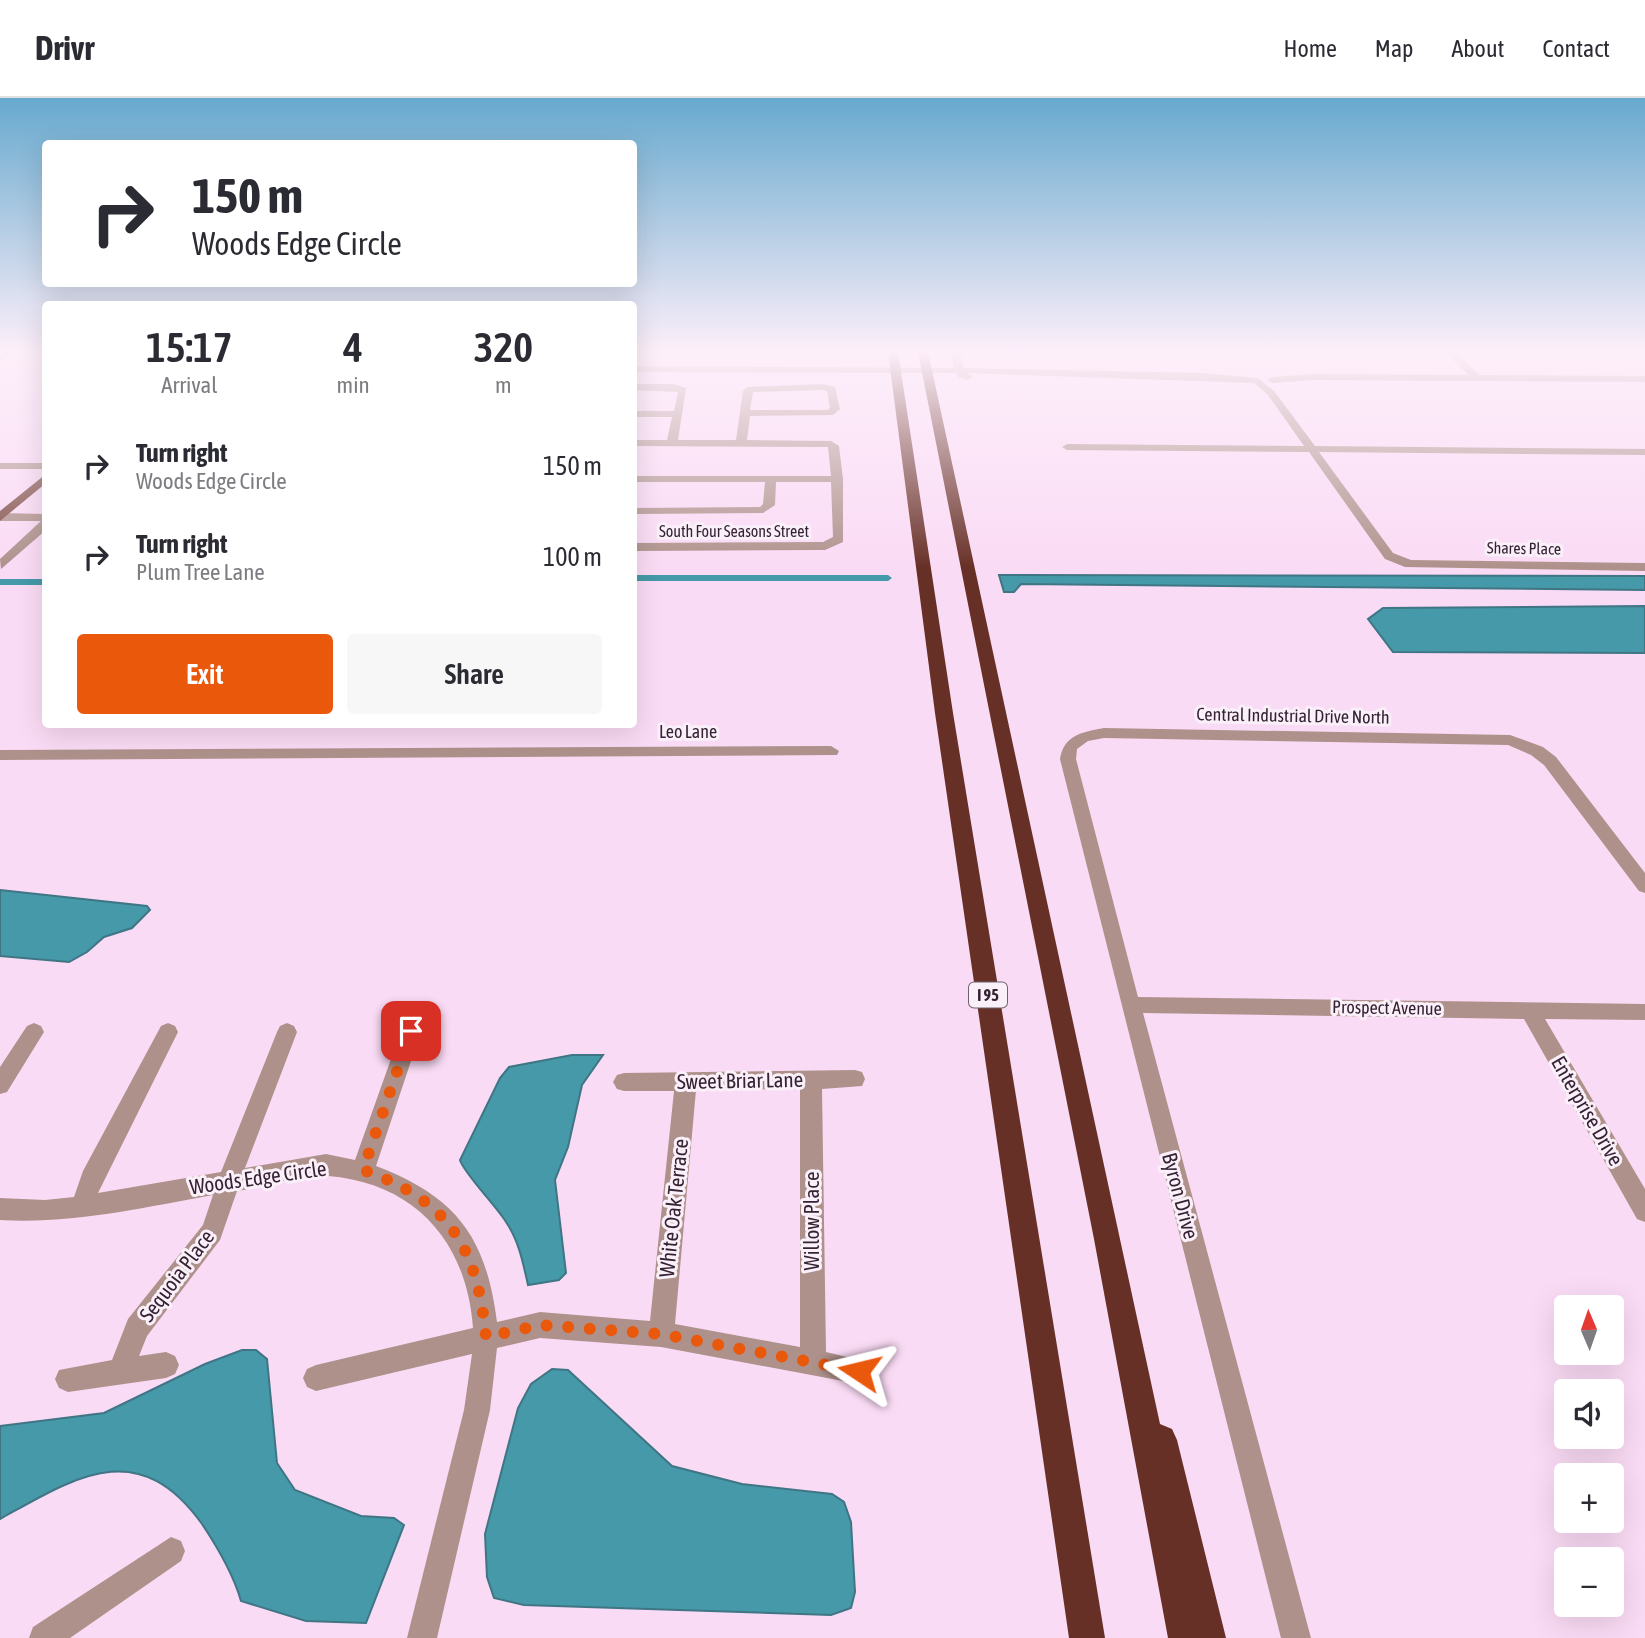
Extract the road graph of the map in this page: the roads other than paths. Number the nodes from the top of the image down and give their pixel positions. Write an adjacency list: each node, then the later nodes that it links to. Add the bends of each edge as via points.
1 (677, 424): 7 (street)
2 (744, 424): 8 (street)
3 (903, 424): 59 (highway, I 95)
4 (938, 424): 47 (highway)
5 (1294, 424): 10 (street)
6 (637, 443): 7 (street)
7 (672, 443): 8 (street)
8 (741, 443): 17 (street, via 831,444)
9 (1067, 447): 10 (street)
10 (1312, 449): 11 (street); 25 (street, Shares Place, via 1389,556 1403,563)
11 (1645, 452)
12 (0, 466): 13 (street)
13 (42, 468)
14 (42, 470): 19 (main road)
15 (637, 479): 16 (street)
16 (771, 479): 17 (street); 18 (street, via 769,505 763,510)
17 (837, 479): 23 (street, South Four Seasons Street, via 839,540 834,545)
18 (637, 511)
19 (2, 512): 20 (street); 21 (street)
20 (42, 512)
21 (42, 519)
22 (42, 524): 24 (street)
23 (637, 547)
24 (1, 565)
25 (1645, 567)
26 (831, 751): 28 (street, Leo Lane)
27 (1067, 754): 29 (street, Central Industrial Drive North, via 1077,739 1104,733 1493,737 1527,746 1554,766); 30 (street, Byron Drive)
28 (0, 755)
29 (1645, 886)
30 (1130, 1005): 31 (street, Prospect Avenue); 62 (street, Byron Drive)
31 (1528, 1010): 32 (street, Prospect Avenue); 46 (street, Enterprise Drive)
32 (1645, 1012)
33 (411, 1031): 42 (street)
34 (34, 1032): 41 (street)
35 (168, 1032): 44 (street, via 91,1179)
36 (288, 1032): 43 (street, Sequoia Place)
37 (855, 1079): 38 (street, Sweet Briar Lane)
38 (811, 1080): 39 (street, Sweet Briar Lane); 50 (street, Willow Place)
39 (686, 1081): 40 (street, Sweet Briar Lane); 48 (street, White Oak Terrace)
40 (624, 1082)
41 (0, 1085)
42 (363, 1170): 43 (street, Woods Edge Circle, via 326,1165); 49 (street, Woods Edge Circle, via 416,1193 444,1216 459,1236 475,1272)
43 (232, 1179): 44 (street, Woods Edge Circle); 53 (street, Sequoia Place, via 212,1232 137,1328)
44 (83, 1206): 45 (street, Woods Edge Circle, via 45,1211)
45 (0, 1209)
46 (1645, 1211)
47 (1108, 1239): 60 (highway); 61 (highway)
48 (661, 1334): 49 (street, via 540,1325); 50 (street)
49 (486, 1337): 54 (street); 58 (street, Woods Edge Circle, via 477,1404)
50 (813, 1362): 52 (street)
51 (166, 1365): 53 (street)
52 (859, 1371)
53 (120, 1372): 55 (street)
54 (316, 1378)
55 (68, 1379)
56 (171, 1551): 57 (street)
57 (50, 1636)
58 (422, 1638)
59 (1087, 1638)
60 (1186, 1638)
61 (1208, 1638)
62 (1296, 1638)

